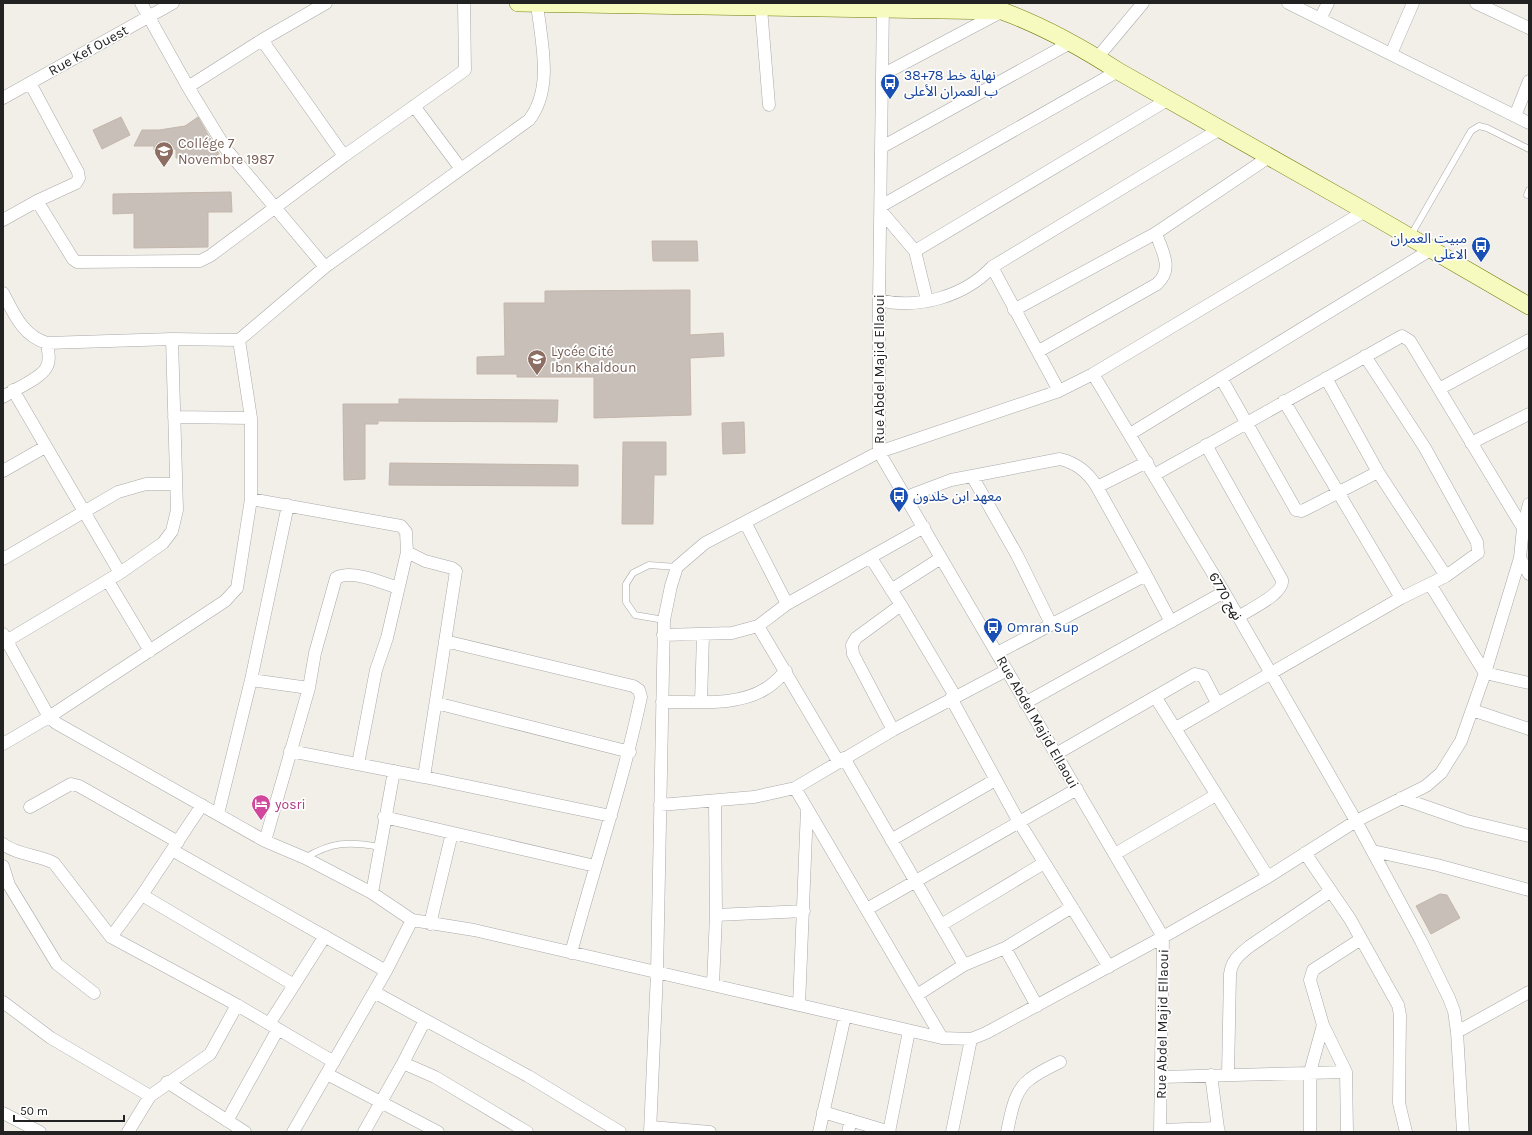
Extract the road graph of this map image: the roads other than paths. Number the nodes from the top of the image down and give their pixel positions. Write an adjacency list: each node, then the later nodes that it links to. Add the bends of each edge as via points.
1 (141, 3): 16 (street)
2 (173, 3): 16 (street, Rue Kef Ouest)
3 (326, 3): 19 (street)
4 (464, 3): 31 (street, via 465,70)
5 (518, 3): 11 (street)
6 (1143, 3): 22 (street)
7 (1288, 3): 17 (street)
8 (1328, 3): 17 (street)
9 (1413, 3): 21 (street)
10 (1476, 3): 18 (street)
11 (537, 4): 12 (street); 39 (street, via 544,66 542,97 529,120)
12 (599, 4): 14 (street)
13 (883, 6): 14 (street); 15 (street); 24 (street, Rue Abdel Majid Ellaoui)
14 (762, 8): 30 (street)
15 (1002, 11): 20 (street, via 1031,22); 24 (street)
16 (148, 17): 26 (street, Rue Kef Ouest); 27 (street)
17 (1320, 19): 21 (street)
18 (1529, 28)
19 (262, 40): 27 (street); 37 (street)
20 (1070, 43): 22 (street); 35 (street)
21 (1391, 54): 32 (street)
22 (1097, 58): 23 (street)
23 (1118, 72): 29 (street); 42 (street)
24 (882, 75): 35 (street, Rue Abdel Majid Ellaoui)
25 (1529, 81): 32 (street)
26 (30, 83): 28 (street, Rue Kef Ouest); 40 (street, via 79,178 76,183)
27 (188, 87): 41 (street, via 226,149)
28 (3, 98)
29 (1169, 99): 34 (street); 48 (street)
30 (769, 105)
31 (414, 106): 37 (street); 39 (street)
32 (1515, 116): 33 (street)
33 (1529, 123)
34 (1220, 129): 38 (street); 50 (street)
35 (882, 147): 42 (street, Rue Abdel Majid Ellaoui)
36 (1529, 149): 46 (lane, via 1487,128 1478,126 1470,131)
37 (344, 156): 41 (street)
38 (1269, 157): 43 (street); 45 (street)
39 (461, 169): 49 (street)
40 (37, 201): 41 (street, via 73,259 87,263 200,260 210,256); 44 (street)
41 (274, 208): 49 (street)
42 (881, 209): 48 (street); 52 (street, Rue Abdel Majid Ellaoui)
43 (1365, 210): 46 (street); 62 (street)
44 (3, 220)
45 (1156, 233): 55 (street); 60 (street, via 1166,261 1163,278 1157,284)
46 (1410, 236): 47 (street)
47 (1432, 249): 54 (street); 63 (street)
48 (915, 251): 53 (street)
49 (325, 267): 57 (street)
50 (992, 267): 53 (street, via 982,278 966,288); 55 (street)
51 (3, 293): 59 (street, via 18,321 28,333 36,340)
52 (879, 300): 53 (street, via 894,304 912,304); 77 (street, Rue Abdel Majid Ellaoui)
53 (927, 300)
54 (1529, 306)
55 (1014, 310): 60 (street)
56 (172, 339): 57 (street); 59 (street); 70 (street)
57 (239, 340): 71 (street)
58 (1529, 340): 65 (street)
59 (47, 343): 67 (street, via 49,360 46,368)
60 (1039, 352): 66 (street)
61 (1365, 356): 64 (street); 65 (street, via 1398,337 1406,337); 103 (street, via 1425,448 1477,542 1478,553)
62 (1093, 374): 66 (street); 73 (street, نهج 6770)
63 (1221, 378): 72 (street); 73 (street)
64 (1326, 378): 68 (street); 80 (street)
65 (1438, 389): 74 (street)
66 (1059, 391): 77 (street)
67 (8, 393): 76 (street)
68 (1284, 402): 72 (street); 85 (street)
69 (1529, 414): 74 (street)
70 (174, 417): 71 (street); 83 (street)
71 (251, 418): 87 (street)
72 (1248, 422): 75 (street); 85 (street, via 1296,510 1308,508)
73 (1130, 434): 78 (street, نهج 6770)
74 (1472, 443): 93 (street)
75 (1206, 445): 81 (street); 112 (street, via 1282,580 1282,587 1274,595)
76 (45, 447): 79 (street); 90 (street)
77 (879, 452): 86 (street, Rue Abdel Majid Ellaoui); 91 (street)
78 (1147, 462): 81 (street, نهج 6770); 84 (street)
79 (3, 471)
80 (1378, 472): 85 (street); 103 (street)
81 (1154, 475): 108 (street, نهج 6770)
82 (972, 476): 84 (street, via 1060,459 1078,466); 86 (street, via 951,480); 115 (street, via 1017,555)
83 (176, 484): 90 (street, via 129,487); 100 (street, via 177,517 172,530 163,543)
84 (1097, 487): 102 (street)
85 (1339, 492): 109 (street)
86 (906, 497): 92 (street, Rue Abdel Majid Ellaoui)
87 (251, 499): 89 (street); 121 (street, via 237,588 225,601)
88 (1529, 504): 93 (street)
89 (288, 505): 95 (street, via 401,526 406,532); 127 (street)
90 (82, 512): 98 (street); 100 (street)
91 (745, 522): 99 (street, via 705,543); 110 (street)
92 (924, 527): 96 (street); 97 (street, Rue Abdel Majid Ellaoui)
93 (1523, 528): 94 (street)
94 (1523, 551): 101 (street); 126 (street)
95 (407, 552): 106 (street); 120 (street, via 425,561 456,570)
96 (871, 558): 107 (street); 110 (street)
97 (942, 558): 107 (street); 122 (street, Rue Abdel Majid Ellaoui)
98 (3, 559)
99 (677, 567): 113 (street, via 670,586); 113 (lane, via 649,565 633,573 626,584 626,602 635,615)
100 (120, 574): 104 (street)
101 (1529, 574)
102 (1146, 575): 114 (street); 115 (street)
103 (1446, 576): 105 (street)
104 (108, 581): 119 (street); 121 (street)
105 (1430, 584): 109 (street); 126 (street)
106 (398, 588): 129 (street, via 367,577 346,575 336,578 315,652); 147 (street, via 387,638 376,670)
107 (891, 590): 111 (street)
108 (1224, 592): 112 (street, نهج 6770); 114 (street)
109 (1401, 598): 125 (street)
110 (787, 604): 116 (street)
111 (901, 605): 130 (street); 141 (street, via 856,638 852,645 854,654)
112 (1238, 617): 125 (street, نهج 6770)
113 (664, 620): 117 (street)
114 (1172, 622): 134 (street)
115 (1052, 624): 122 (street)
116 (758, 626): 118 (street, via 732,633); 124 (street)
117 (664, 635): 118 (street); 133 (street)
118 (703, 635): 132 (street)
119 (4, 640): 138 (street)
120 (445, 641): 135 (street); 144 (street, via 633,686 639,690 641,697)
121 (150, 651): 138 (street)
122 (997, 652): 123 (street, Rue Abdel Majid Ellaoui)
123 (1007, 670): 130 (street); 134 (street, Rue Abdel Majid Ellaoui)
124 (786, 671): 132 (street, via 765,689 743,699); 146 (street)
125 (1270, 672): 136 (street); 163 (street, نهج 6770)
126 (1485, 673): 128 (street); 137 (street)
127 (251, 680): 129 (street); 160 (street)
128 (1529, 683)
129 (309, 688): 143 (street)
130 (953, 697): 141 (street); 150 (street)
131 (1156, 698): 136 (street, via 1191,675 1199,674 1203,676); 139 (street); 145 (street)
132 (702, 701): 133 (street)
133 (662, 702): 157 (street)
134 (1025, 702): 145 (street, Rue Abdel Majid Ellaoui)
135 (436, 703): 144 (street); 149 (street)
136 (1217, 703): 139 (street)
137 (1472, 710): 140 (street); 154 (street, via 1461,741 1441,773 1426,786)
138 (49, 717): 142 (street); 156 (street)
139 (1176, 728): 153 (street)
140 (1529, 729)
141 (893, 730): 146 (street)
142 (4, 743)
143 (290, 751): 147 (street); 168 (street)
144 (630, 752): 161 (street)
145 (1056, 754): 152 (street, Rue Abdel Majid Ellaoui)
146 (841, 760): 151 (street); 167 (street)
147 (358, 764): 148 (street)
148 (394, 771): 149 (street); 162 (street)
149 (424, 777): 161 (street)
150 (995, 780): 164 (street); 167 (street)
151 (795, 788): 155 (street, via 754,797); 159 (street)
152 (1077, 789): 164 (street); 174 (street, Rue Abdel Majid Ellaoui)
153 (1216, 795): 174 (street); 179 (street)
154 (1401, 798): 163 (street); 166 (street, via 1467,821)
155 (715, 801): 157 (street); 188 (street)
156 (202, 805): 160 (street); 170 (street)
157 (660, 805): 201 (street)
158 (30, 807): 170 (street, via 70,784 79,786)
159 (807, 808): 186 (street); 187 (street)
160 (218, 814): 168 (street)
161 (610, 816): 178 (street)
162 (384, 817): 165 (street); 171 (street)
163 (1356, 821): 172 (street, نهج 6770); 173 (street)
164 (1019, 822): 176 (street); 180 (street)
165 (452, 833): 178 (street); 190 (street)
166 (1529, 836)
167 (891, 840): 180 (street)
168 (265, 841): 175 (street)
169 (3, 844): 193 (street, via 54,862)
170 (175, 846): 184 (street); 192 (street)
171 (380, 847): 175 (lane, via 358,842 340,843 322,847); 183 (street)
172 (1373, 851): 181 (street); 217 (street, نهج 6770, via 1448,998 1454,1011)
173 (1305, 853): 179 (street); 182 (street)
174 (1115, 854): 194 (street, Rue Abdel Majid Ellaoui)
175 (305, 858): 183 (street)
176 (1044, 862): 185 (street); 191 (street)
177 (3, 866): 206 (street, via 9,885 57,964)
178 (595, 866): 197 (street)
179 (1268, 877): 194 (street)
180 (915, 881): 186 (street); 191 (street)
181 (1529, 890)
182 (1331, 891): 195 (street); 226 (street, via 1250,946 1237,956 1232,964)
183 (372, 893): 189 (street)
184 (142, 895): 193 (street); 202 (street)
185 (1072, 907): 196 (street); 199 (street)
186 (867, 909): 207 (street)
187 (804, 911): 188 (street); 210 (street)
188 (716, 916): 203 (street)
189 (412, 920): 190 (street); 200 (street)
190 (430, 924): 197 (street, via 474,930)
191 (941, 925): 198 (street)
192 (325, 936): 200 (street); 202 (street)
193 (111, 937): 209 (street)
194 (1163, 937): 199 (street); 228 (street, Rue Abdel Majid Ellaoui)
195 (1361, 939): 214 (street, via 1313,970 1310,975); 255 (street, via 1393,993 1400,1015 1399,1103)
196 (1005, 948): 198 (street); 211 (street)
197 (571, 953): 201 (street)
198 (964, 965): 207 (street)
199 (1109, 967): 211 (street)
200 (386, 971): 204 (street)
201 (657, 973): 203 (street); 237 (street)
202 (294, 985): 215 (street)
203 (713, 986): 210 (street)
204 (374, 992): 213 (street); 220 (street)
205 (1529, 992): 217 (street)
206 (94, 993)
207 (917, 995): 218 (street)
208 (3, 1002): 230 (street, via 50,1038)
209 (237, 1005): 215 (street); 229 (street, via 210,1054)
210 (799, 1005): 212 (street)
211 (1037, 1006): 219 (street)
212 (845, 1016): 216 (street); 232 (street)
213 (425, 1020): 222 (street); 247 (street, via 528,1076)
214 (1323, 1026): 223 (street); 224 (street)
215 (274, 1027): 220 (street); 234 (street)
216 (909, 1031): 218 (street); 250 (street)
217 (1457, 1032): 256 (street, نهج 6770)
218 (942, 1038): 219 (street)
219 (970, 1039): 251 (street)
220 (334, 1062): 225 (street)
221 (1060, 1062): 252 (street, via 1029,1079 1021,1087)
222 (404, 1063): 231 (street); 246 (street, via 435,1077)
223 (1310, 1072): 224 (street); 226 (street); 253 (street)
224 (1346, 1072): 254 (street)
225 (327, 1074): 231 (street); 243 (street)
226 (1228, 1074): 227 (street)
227 (1211, 1075): 228 (street); 238 (street)
228 (1161, 1077): 239 (street, Rue Abdel Majid Ellaoui)
229 (167, 1082): 230 (street); 234 (street)
230 (150, 1096): 241 (street)
231 (381, 1102): 236 (street); 244 (street)
232 (823, 1112): 235 (street); 249 (street)
233 (3, 1113): 240 (street)
234 (227, 1121): 242 (street)
235 (850, 1126): 250 (street)
236 (425, 1129): 245 (street)
237 (650, 1130): 248 (street)
238 (1219, 1130): 239 (street)
239 (1160, 1131)
240 (40, 1132)
241 (128, 1132)
242 (245, 1132)
243 (293, 1132)
244 (364, 1132)
245 (438, 1132)
246 (527, 1132)
247 (620, 1132)
248 (710, 1132)
249 (818, 1132)
250 (889, 1132)
251 (952, 1132)
252 (1006, 1132)
253 (1310, 1132)
254 (1347, 1132)
255 (1406, 1132)
256 (1463, 1132)

